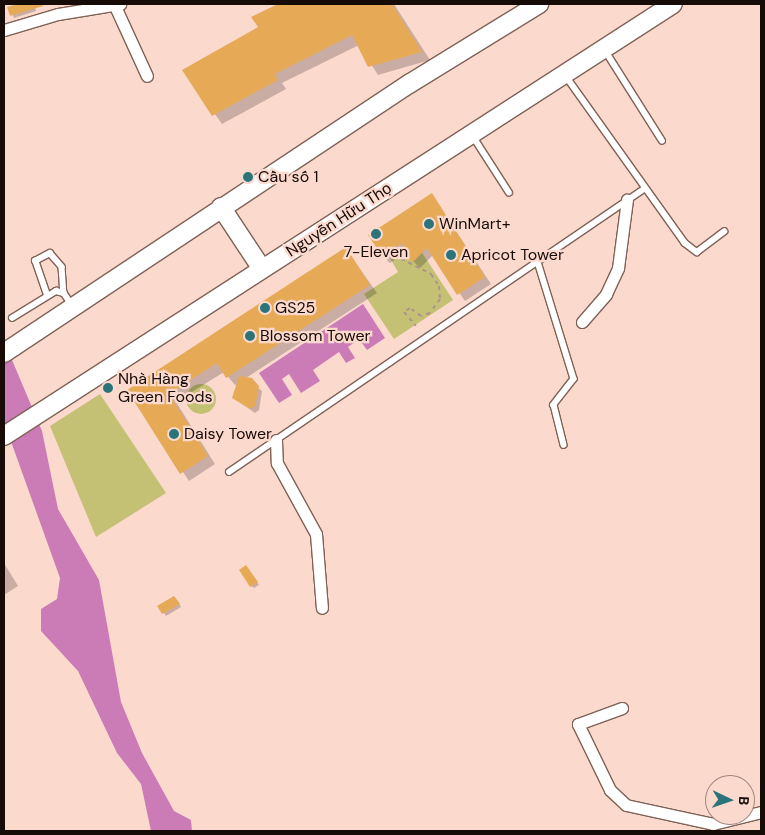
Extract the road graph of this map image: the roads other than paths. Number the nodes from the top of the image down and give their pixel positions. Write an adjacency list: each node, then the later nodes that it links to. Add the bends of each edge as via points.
1 (539, 4): 13 (main road)
2 (673, 4): 5 (main road, Nguyễn Hữu Thọ)
3 (116, 5): 4 (street, via 58,14); 7 (street)
4 (4, 30)
5 (604, 48): 6 (main road, Nguyễn Hữu Thọ); 9 (lane)
6 (565, 74): 8 (main road, Nguyễn Hữu Thọ); 10 (lane)
7 (147, 76)
8 (472, 135): 11 (lane); 16 (main road, Nguyễn Hữu Thọ)
9 (662, 140)
10 (644, 189): 12 (lane); 14 (lane, via 695,252)
11 (509, 192)
12 (627, 200): 15 (lane); 20 (street, via 616,274)
13 (221, 207): 16 (main road); 18 (main road)
14 (724, 232)
15 (538, 262): 23 (lane); 24 (lane, via 574,379 554,405)
16 (262, 269): 22 (main road, Nguyễn Hữu Thọ)
17 (47, 295): 18 (lane); 18 (lane, via 35,261 50,253 62,267); 19 (lane)
18 (69, 300): 21 (main road, via 37,331)
19 (12, 318)
20 (582, 322)
21 (4, 353)
22 (4, 436)
23 (276, 440): 25 (lane); 26 (street, via 277,463 316,534)
24 (564, 445)
25 (229, 472)
26 (322, 608)
27 (622, 708): 28 (street, via 578,724 610,790 626,805 713,824)
28 (761, 812)

